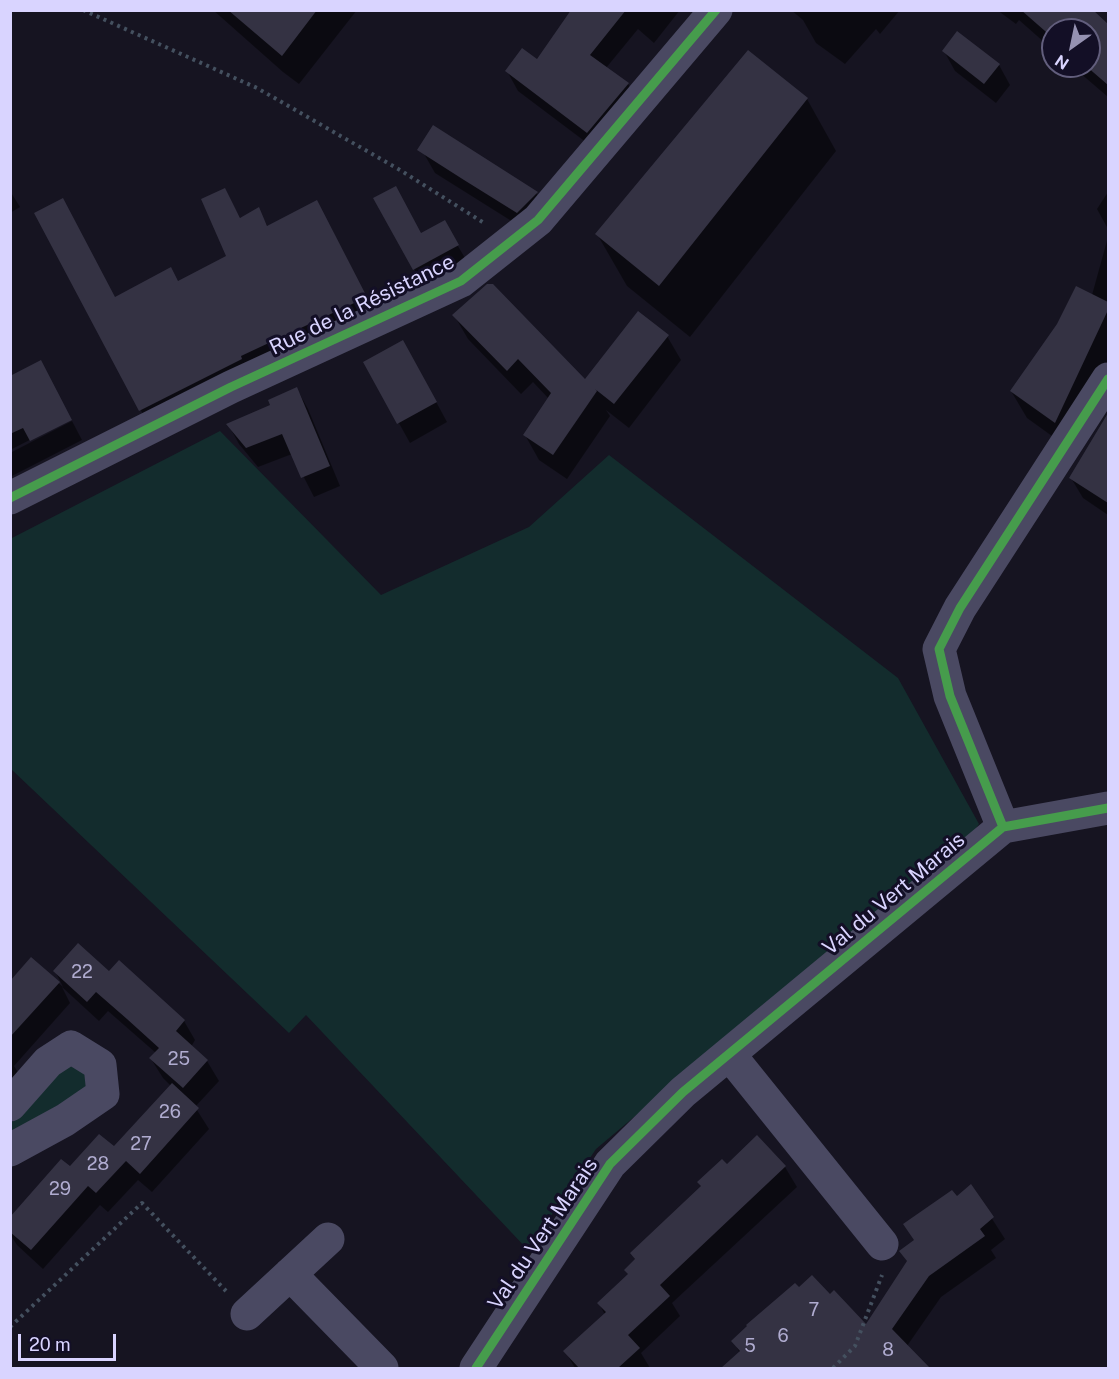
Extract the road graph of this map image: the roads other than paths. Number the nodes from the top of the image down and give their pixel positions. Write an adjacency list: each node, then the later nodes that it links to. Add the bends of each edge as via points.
1 (716, 10): 3 (street, Rue de la Résistance, via 538,220 461,280 231,387)
2 (1108, 379): 5 (street, via 960,608 939,649 950,696)
3 (10, 498)
4 (1108, 808): 5 (street)
5 (1003, 827): 6 (street, Val du Vert Marais)
6 (729, 1054): 10 (street); 14 (street, Val du Vert Marais, via 682,1092 610,1164)
7 (10, 1105): 8 (street, via 48,1062 71,1047 100,1065 103,1094)
8 (10, 1150)
9 (327, 1239): 11 (street)
10 (882, 1244)
11 (290, 1274): 12 (street); 13 (street)
12 (248, 1314)
13 (382, 1368)
14 (476, 1368)

